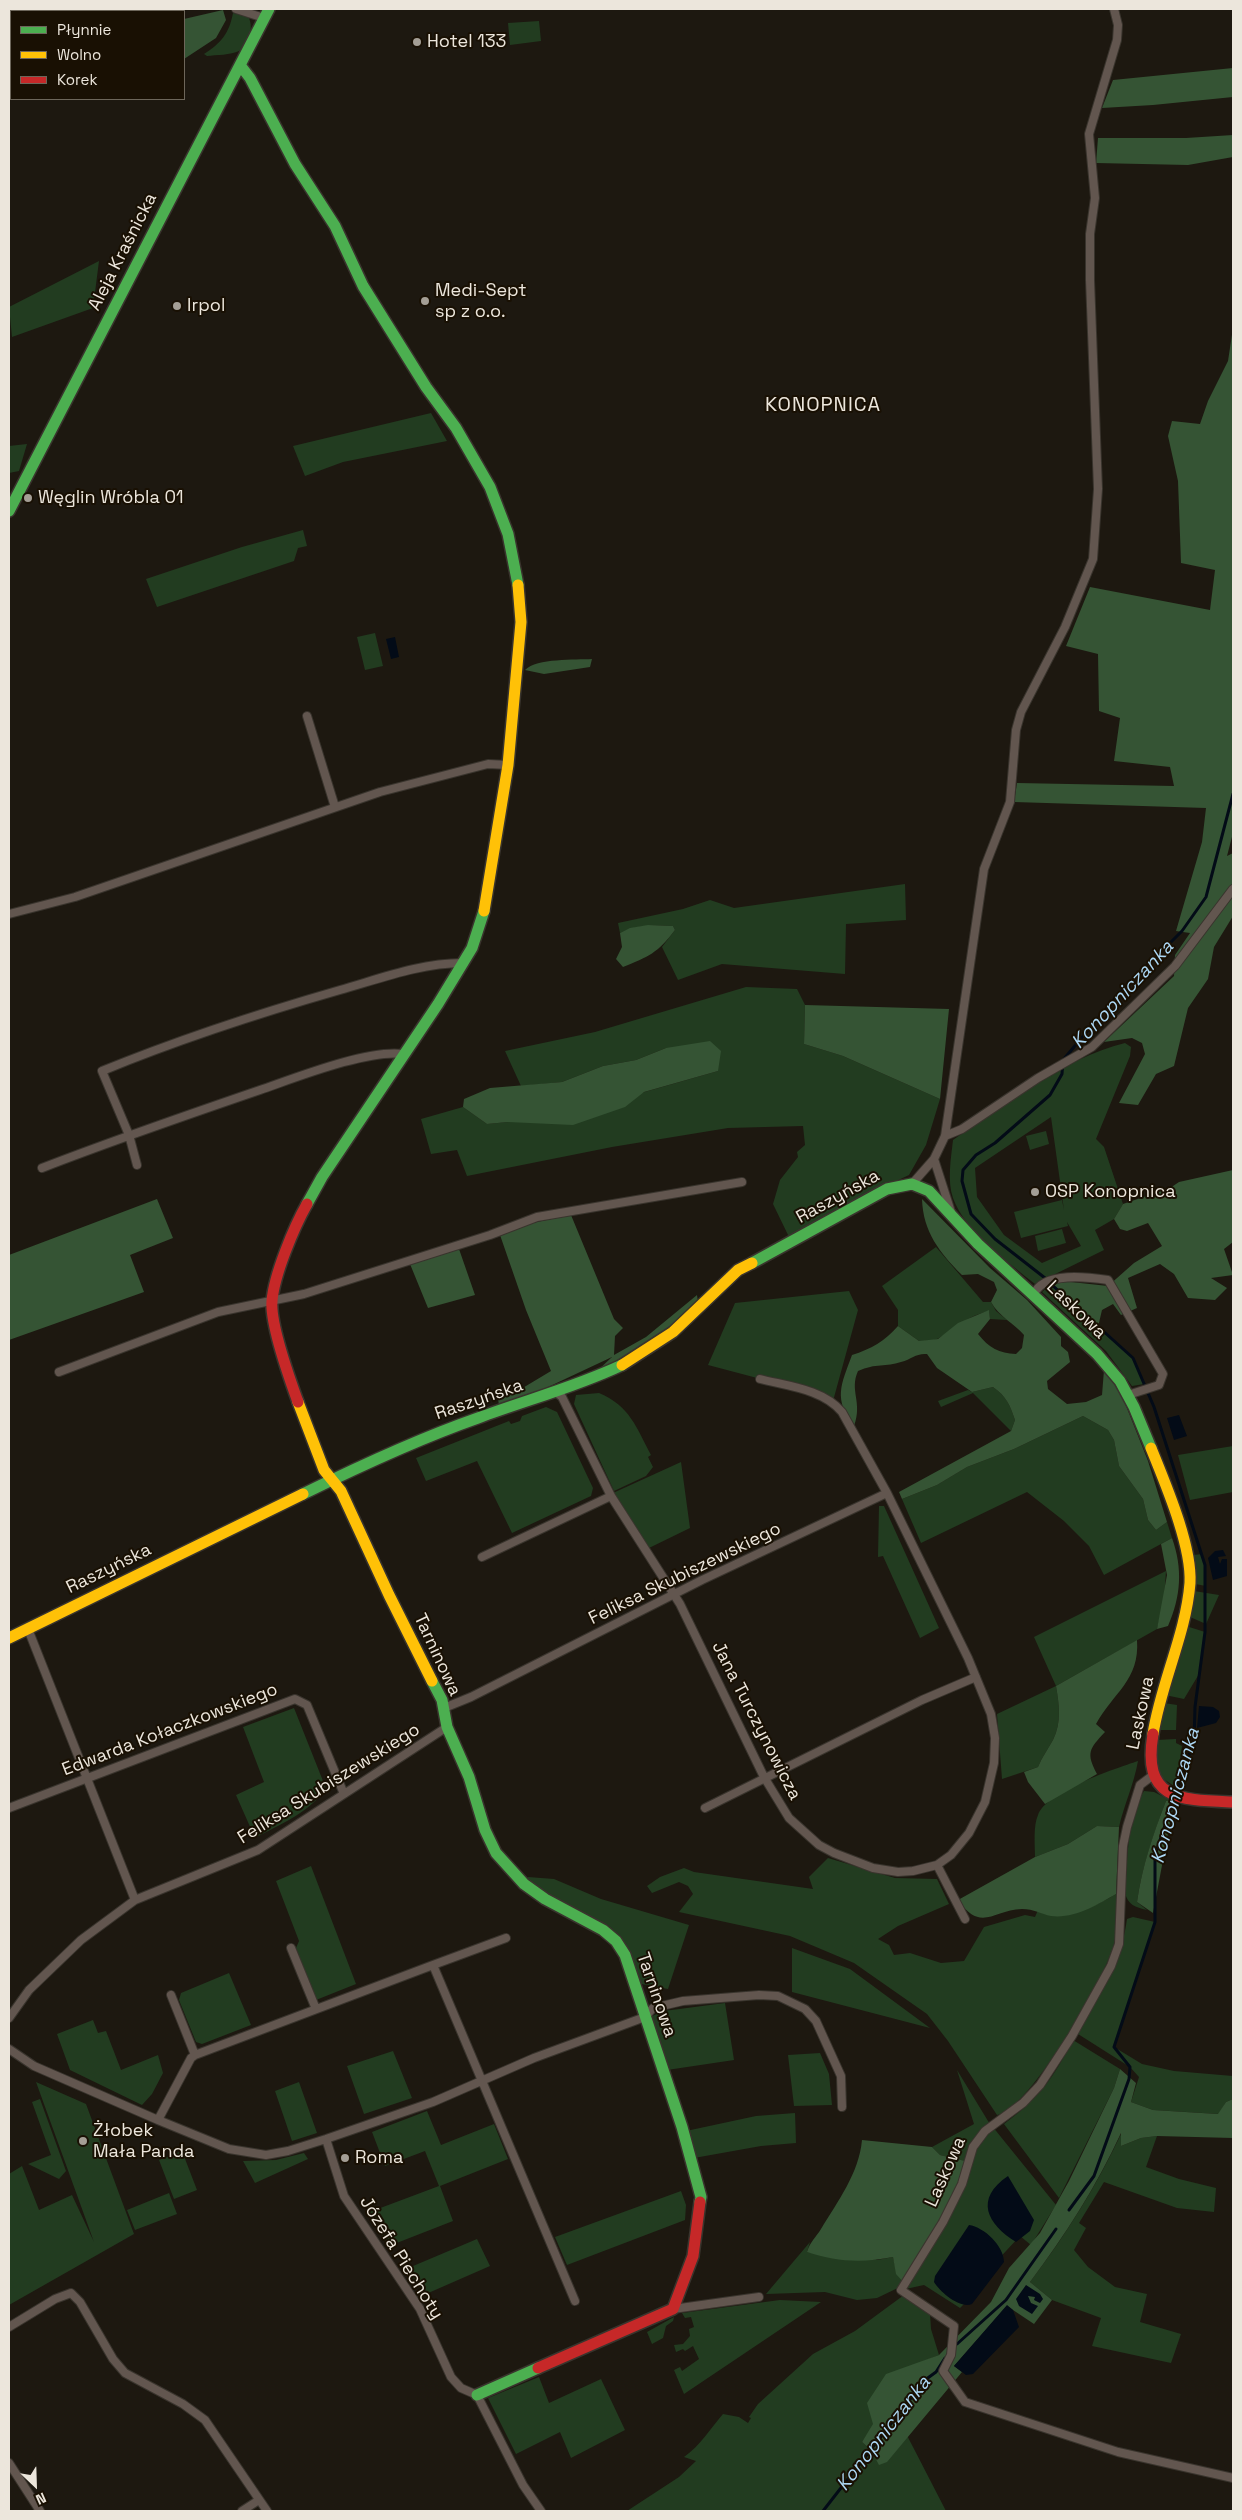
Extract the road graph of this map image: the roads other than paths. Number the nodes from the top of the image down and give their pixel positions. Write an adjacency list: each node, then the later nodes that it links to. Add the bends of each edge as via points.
1 (236, 9): 3 (street)
2 (1114, 9): 14 (street, via 1117,40 1089,134 1095,198 1090,234 1090,280 1098,488 1095,551 1076,605 1021,712 1016,730 1010,802 984,869)
3 (267, 14): 4 (street, Aleja Kraśnicka)
4 (240, 65): 5 (street, Aleja Kraśnicka); 7 (street, via 250,78 294,164 335,226 363,286 466,444 497,503 512,555 521,622)
5 (9, 511)
6 (307, 716): 8 (street)
7 (508, 765): 8 (street, via 488,764); 11 (street, via 485,909 472,948)
8 (335, 807): 10 (street, via 75,897)
9 (1233, 889): 14 (street, via 1175,966 1092,1047)
10 (9, 914)
11 (462, 963): 12 (street); 13 (street, via 446,963 315,997 102,1071)
12 (403, 1054): 13 (street, via 379,1055 307,1073); 22 (street, via 322,1177 299,1218)
13 (129, 1135): 16 (street); 17 (street)
14 (945, 1136): 15 (street)
15 (934, 1159): 19 (street); 20 (street, Laskowa)
16 (138, 1165)
17 (42, 1168)
18 (742, 1182): 22 (street, via 538,1217 313,1291)
19 (912, 1184): 20 (street, Laskowa, via 929,1191); 25 (street, Raszyńska, via 887,1189 738,1270 660,1342 623,1365)
20 (952, 1213): 21 (street, Laskowa, via 978,1244)
21 (1034, 1294): 26 (street, Laskowa, via 1105,1362); 26 (street, via 1053,1279 1084,1276 1108,1280 1163,1374 1159,1385)
22 (272, 1301): 23 (street, via 218,1312); 27 (street, Tarninowa, via 289,1378)
23 (59, 1372)
24 (760, 1379): 28 (street, via 833,1401)
25 (557, 1393): 27 (street, Raszyńska, via 477,1418); 29 (street, Jana Turczynowicza, via 562,1397)
26 (1128, 1395): 37 (street, Laskowa, via 1170,1497 1190,1570 1190,1592 1155,1722 1149,1757)
27 (330, 1479): 32 (street, Raszyńska); 35 (street, Tarninowa, via 341,1491)
28 (887, 1494): 31 (street, Feliksa Skubiszewskiego); 34 (street)
29 (611, 1496): 30 (street); 31 (street, Jana Turczynowicza)
30 (482, 1556)
31 (674, 1594): 35 (street, Feliksa Skubiszewskiego); 38 (street, Jana Turczynowicza)
32 (28, 1629): 33 (street, Raszyńska); 39 (street)
33 (9, 1638)
34 (976, 1677): 38 (street); 44 (street, via 991,1714 995,1738 994,1763 985,1802 970,1833)
35 (444, 1708): 36 (street, Tarninowa)
36 (447, 1727): 40 (street, Feliksa Skubiszewskiego); 52 (street, Tarninowa, via 469,1776 485,1830 496,1854 524,1884 603,1930 616,1942 625,1955)
37 (1152, 1776): 41 (street, via 1162,1787 1185,1796); 66 (street, Laskowa, via 1140,1785 1127,1827 1123,1846 1119,1944 1111,1966 1040,2085 1024,2103 985,2131 973,2147 962,2184 902,2290 954,2326 951,2355 943,2370 965,2402 1118,2452)
38 (764, 1777): 43 (street); 44 (street, Jana Turczynowicza, via 794,1822 819,1845 834,1853 873,1868 898,1872)
39 (87, 1778): 40 (street, Edwarda Kołaczkowskiego, via 295,1699 307,1705); 42 (street, Edwarda Kołaczkowskiego); 45 (street)
40 (344, 1794): 45 (street, Feliksa Skubiszewskiego, via 258,1850)
41 (1233, 1802)
42 (9, 1808)
43 (705, 1808)
44 (937, 1866): 46 (street)
45 (135, 1900): 53 (street, Feliksa Skubiszewskiego, via 81,1940 29,1990)
46 (965, 1919)
47 (506, 1938): 49 (street)
48 (291, 1948): 51 (street)
49 (433, 1966): 51 (street); 56 (street)
50 (171, 1994): 55 (street)
51 (316, 2010): 55 (street)
52 (645, 2017): 56 (street); 57 (street, via 654,2008 683,2001 759,1995 778,1996 805,2008 816,2021 841,2076); 62 (street, Tarninowa, via 682,2127 701,2197 693,2256)
53 (9, 2018)
54 (9, 2049): 58 (street, via 34,2066)
55 (195, 2055): 58 (street)
56 (482, 2080): 59 (street, via 433,2102); 61 (street)
57 (842, 2107)
58 (158, 2120): 59 (street, via 229,2149 247,2153 266,2155)
59 (326, 2139): 64 (street, Józefa Piechoty, via 344,2196 420,2309 451,2377 461,2388)
60 (759, 2297): 62 (street)
61 (575, 2301)
62 (673, 2309): 64 (street)
63 (9, 2327): 67 (street, via 71,2293 125,2373 183,2404 205,2420)
64 (477, 2394): 71 (street, via 523,2485)
65 (9, 2463): 68 (street)
66 (1233, 2478)
67 (259, 2500): 69 (street); 70 (street)
68 (40, 2511)
69 (242, 2511)
70 (267, 2511)
71 (541, 2511)

